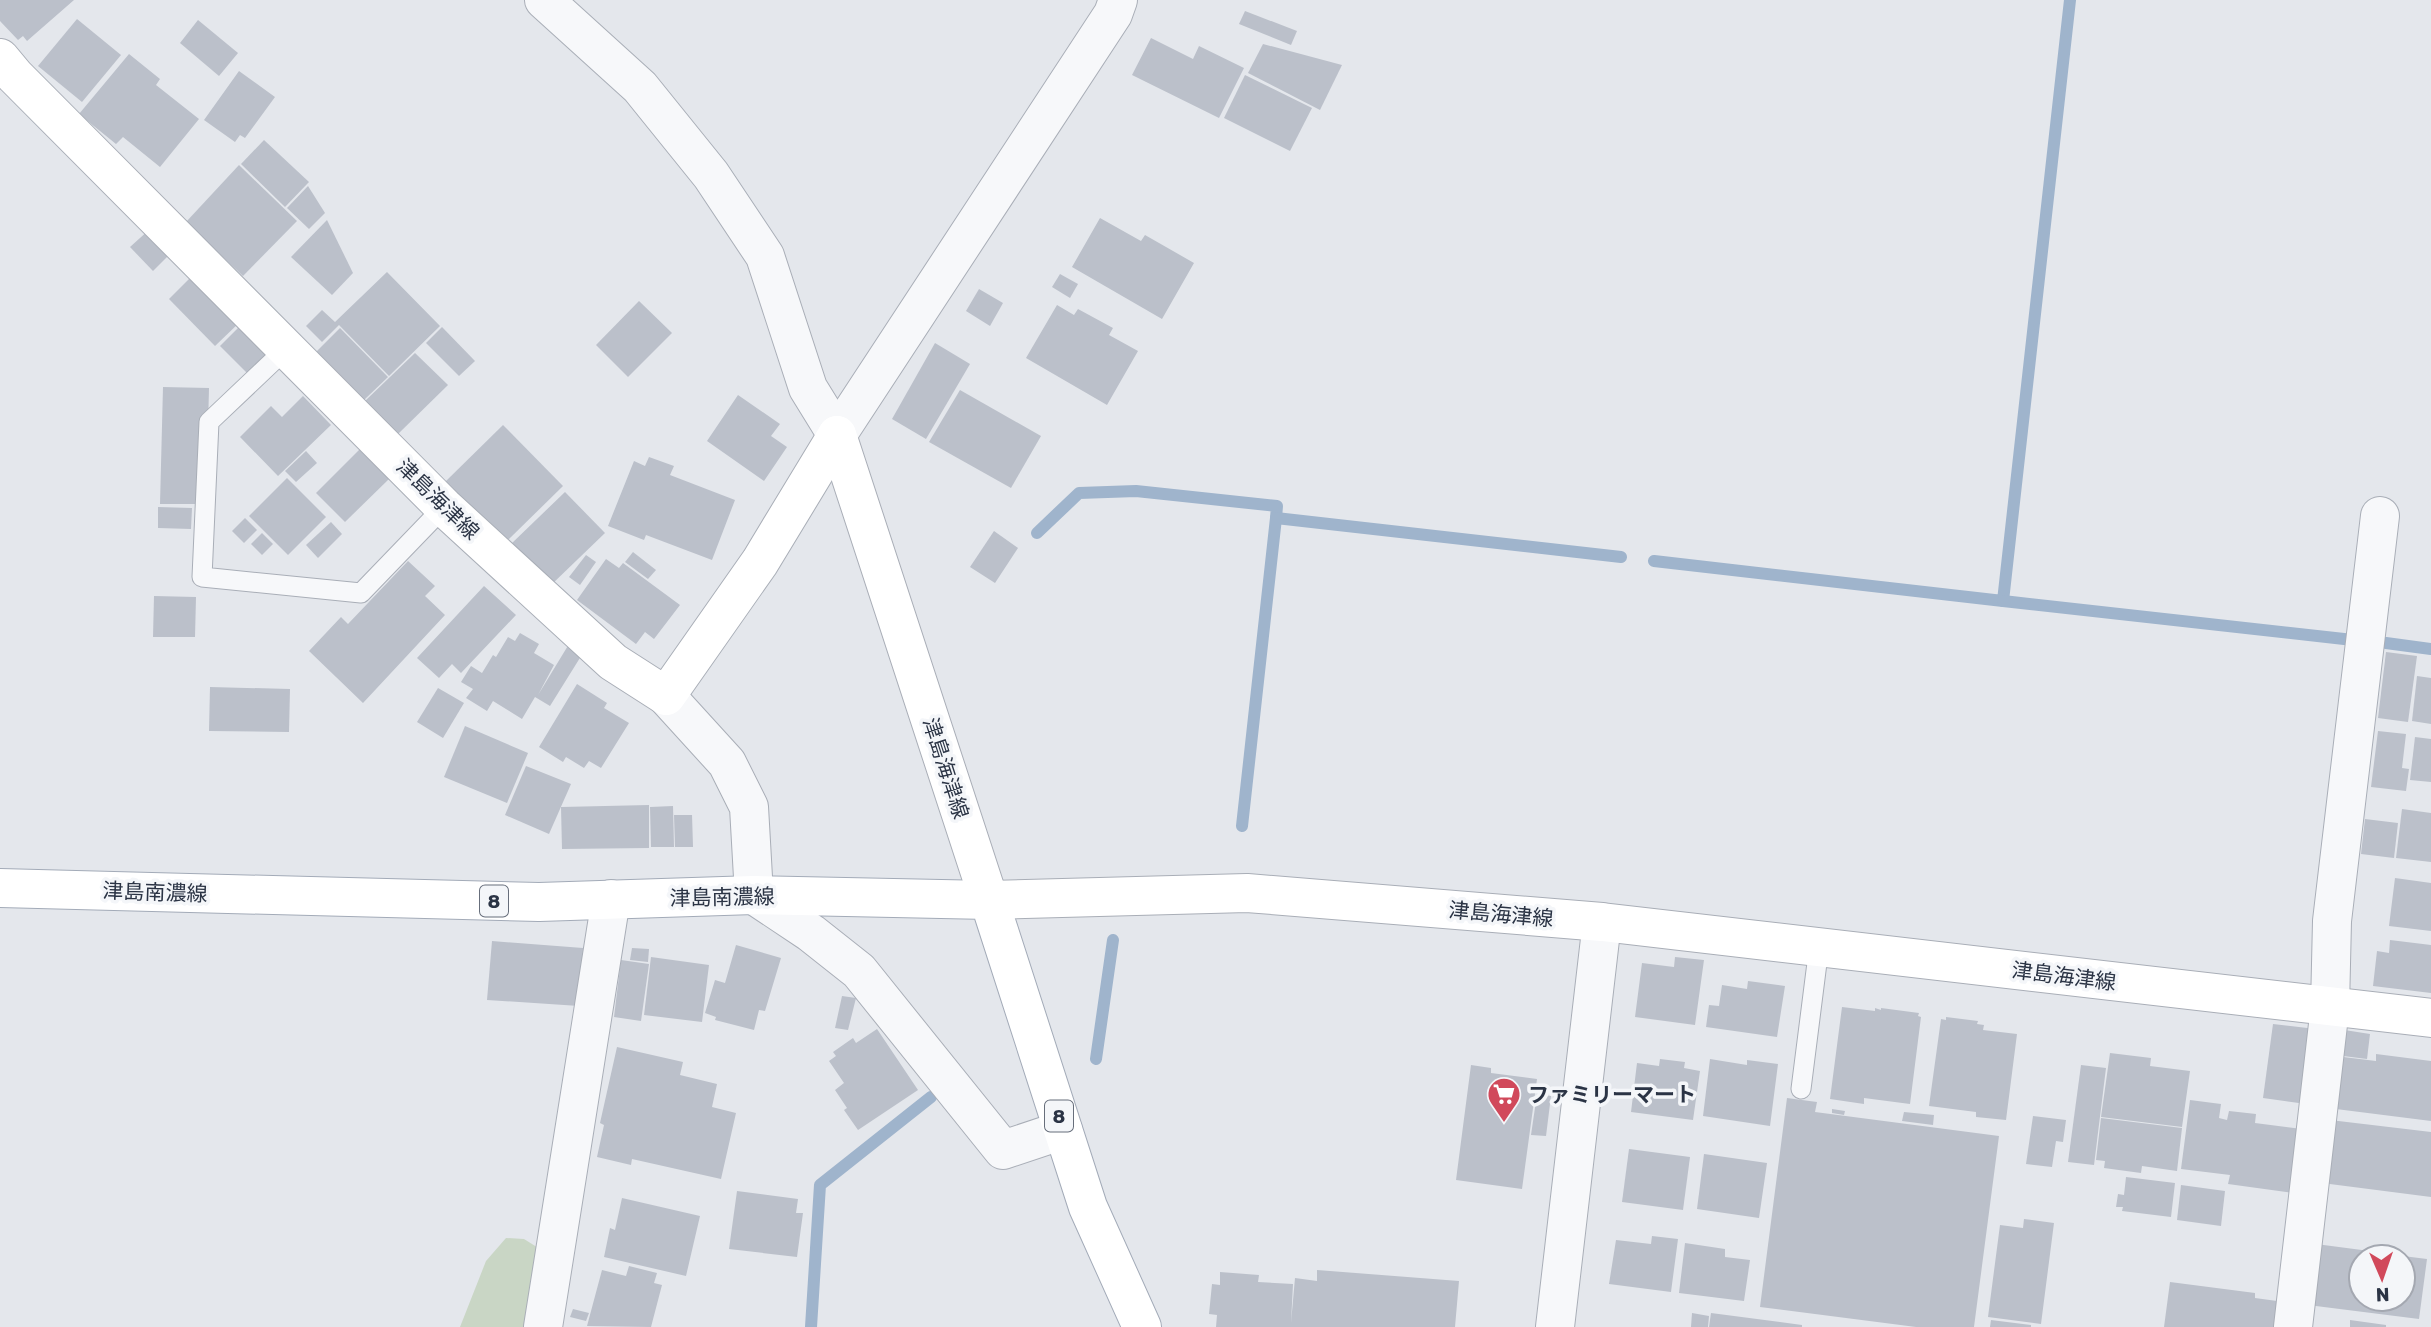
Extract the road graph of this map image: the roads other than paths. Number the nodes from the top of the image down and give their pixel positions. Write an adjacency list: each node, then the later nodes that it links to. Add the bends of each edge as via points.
1 (544, 0): 5 (street, via 640,87 711,175 765,256 808,388)
2 (1118, 0): 5 (street)
3 (0, 58): 4 (main road, 津島海津線)
4 (288, 348): 6 (main road, 津島海津線); 6 (lane, via 209,422 202,577 361,593)
5 (837, 435): 8 (main road, via 760,562); 12 (main road, 津島海津線)
6 (444, 508): 8 (main road, 津島海津線, via 613,662)
7 (2380, 516): 15 (street, via 2332,921)
8 (666, 696): 10 (street, via 727,763 749,807)
9 (0, 888): 11 (main road, 津島南濃線 / 8, via 540,902)
10 (754, 895): 11 (main road, 津島南濃線 / 8); 12 (main road, 津島南濃線 / 8); 18 (street, via 859,971 1003,1150)
11 (611, 899): 19 (street)
12 (989, 900): 13 (main road, 津島海津線, via 1247,893); 18 (main road, 8)
13 (1602, 922): 14 (main road, 津島海津線); 21 (street)
14 (1819, 947): 15 (main road, 津島海津線); 17 (lane)
15 (2330, 1007): 16 (main road, 津島海津線); 22 (street)
16 (2431, 1018)
17 (1801, 1089)
18 (1063, 1130): 20 (main road, 8, via 1088,1207)
19 (543, 1327)
20 (1142, 1327)
21 (1555, 1327)
22 (2293, 1327)

